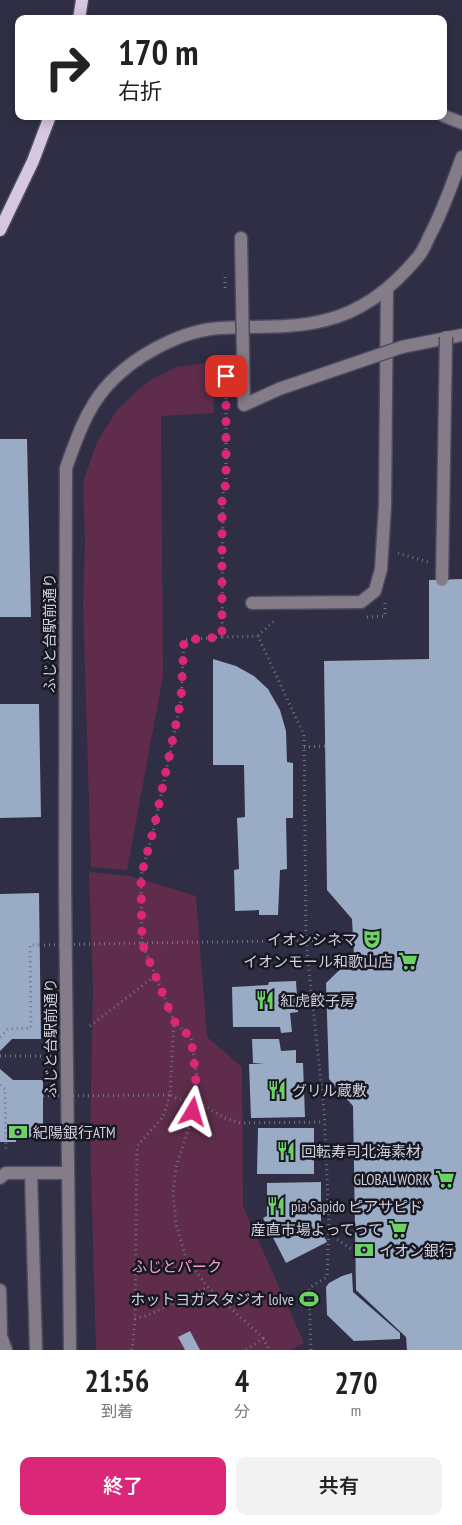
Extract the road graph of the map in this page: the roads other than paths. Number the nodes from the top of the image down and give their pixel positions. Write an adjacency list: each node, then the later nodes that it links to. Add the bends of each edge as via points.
1 (82, 0): 2 (main road)
2 (79, 15)
3 (447, 117): 5 (street)
4 (48, 120): 7 (main road)
5 (462, 122)
6 (462, 157): 9 (street, ふじと台駅前通り, via 440,217 419,256)
7 (0, 230)
8 (241, 238): 11 (street, bridge, via 244,405 402,347)
9 (387, 289): 13 (street, via 384,506 381,569 375,591 362,602); 15 (street, ふじと台駅前通り, via 361,307 327,320 288,326 203,330 170,340 131,364 105,387 84,421 66,468)
10 (462, 335): 11 (street)
11 (446, 337): 12 (street, bridge)
12 (442, 580)
13 (252, 604)
14 (31, 1173): 15 (street); 16 (street, via 6,1173); 19 (street)
15 (67, 1173): 20 (street, ふじと台駅前通り)
16 (0, 1178)
17 (0, 1290): 18 (street, via 1,1336)
18 (6, 1350)
19 (36, 1350)
20 (70, 1350)

